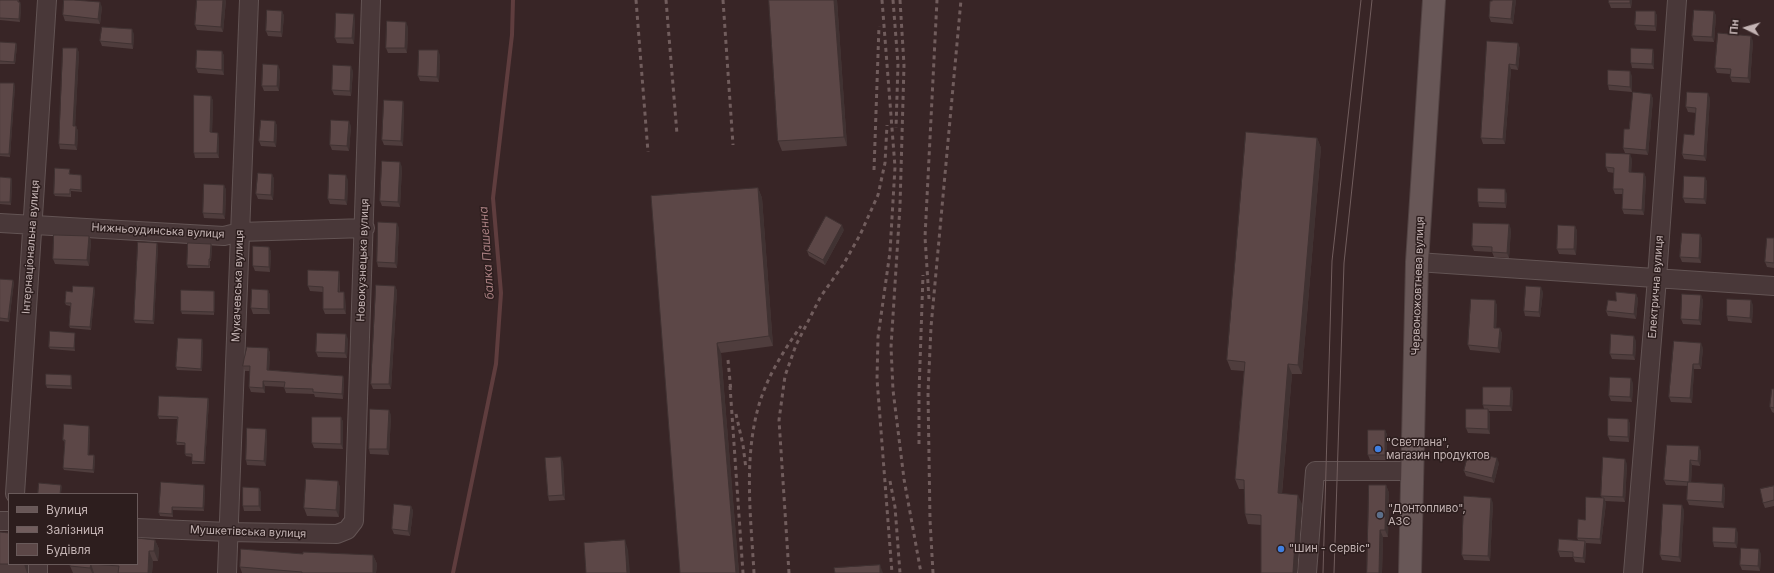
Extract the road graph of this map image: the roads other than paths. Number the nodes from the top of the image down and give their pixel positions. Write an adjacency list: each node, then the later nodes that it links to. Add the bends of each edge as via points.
1 (47, 0): 7 (street, Інтернаціональна вулиця)
2 (249, 0): 9 (street, Мукачевська вулиця)
3 (371, 0): 8 (street, Новокузнецька вулиця)
4 (1434, 0): 10 (main road, Червоножовтнева вулиця)
5 (1677, 0): 11 (street, Електрична вулиця)
6 (0, 222): 7 (street, Нижньоудинська вулиця)
7 (32, 225): 9 (street, Нижньоудинська вулиця, via 224,236); 14 (street, Інтернаціональна вулиця)
8 (365, 228): 9 (street, Нижньоудинська вулиця); 15 (street, Новокузнецька вулиця)
9 (240, 232): 17 (street, Мукачевська вулиця)
10 (1417, 262): 11 (street); 13 (main road, Червоножовтнева вулиця)
11 (1657, 278): 12 (street); 21 (street, Електрична вулиця)
12 (1774, 286)
13 (1411, 471): 19 (street, via 1315,471); 20 (main road, Червоножовтнева вулиця)
14 (15, 493)
15 (354, 521): 17 (street, Мушкетівська вулиця, via 347,530 337,534)
16 (138, 528): 17 (street, Мушкетівська вулиця)
17 (228, 532): 18 (street, Мукачевська вулиця)
18 (227, 573)
19 (1307, 573)
20 (1410, 573)
21 (1633, 573)

